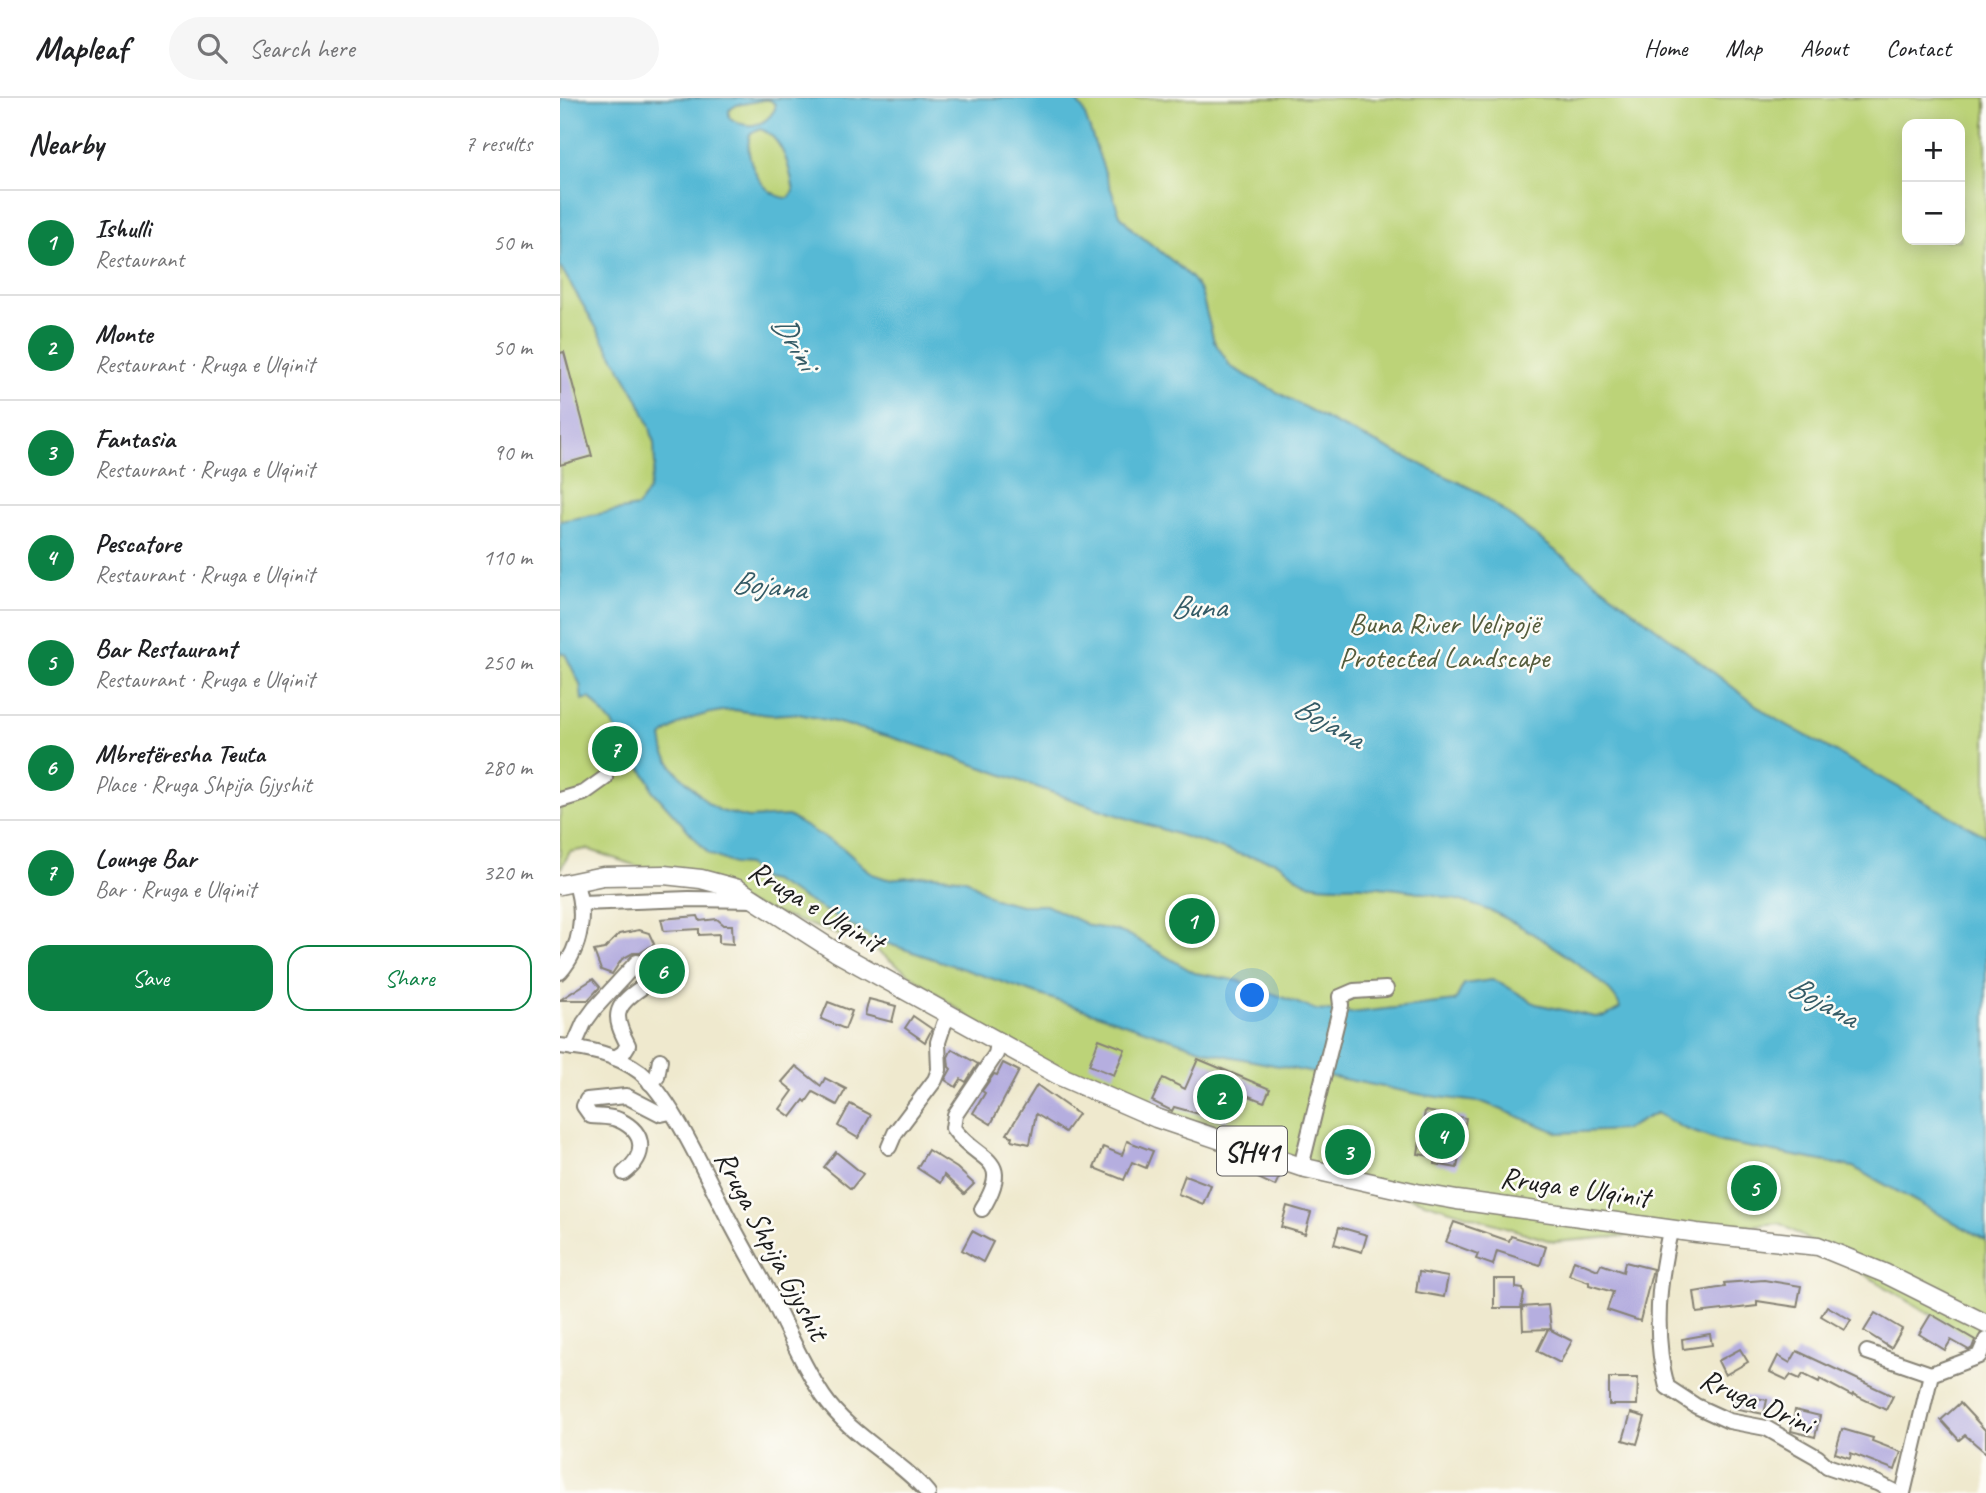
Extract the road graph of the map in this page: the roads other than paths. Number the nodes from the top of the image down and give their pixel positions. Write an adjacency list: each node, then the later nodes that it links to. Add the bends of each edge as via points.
1 (605, 778): 2 (street, via 584,793)
2 (560, 800)
3 (568, 883): 4 (main road, Rruga e Ulqinit / SH41, via 664,875 720,883); 5 (street)
4 (757, 900): 5 (street); 10 (main road, Rruga e Ulqinit / SH41, via 836,952)
5 (581, 904): 7 (street, via 577,947)
6 (637, 962): 12 (street)
7 (560, 972)
8 (641, 988): 13 (street, via 618,1014 617,1024 628,1045)
9 (1386, 989): 18 (street, via 1348,992 1340,997)
10 (950, 1016): 11 (main road, Rruga e Ulqinit / SH41); 17 (street, via 938,1042 935,1080)
11 (998, 1043): 18 (main road, Rruga e Ulqinit / SH41, via 1156,1118); 20 (street, via 996,1054 955,1115 953,1128 988,1159 995,1173 994,1190)
12 (566, 1047): 13 (street, Rruga Shpija Gjyshit)
13 (615, 1058): 15 (street, Rruga Shpija Gjyshit)
14 (660, 1060): 15 (street, via 657,1077)
15 (650, 1083): 16 (street, Rruga Shpija Gjyshit)
16 (670, 1112): 19 (street, via 661,1114 626,1097 587,1100 584,1106 591,1116 617,1118 632,1128 640,1141 641,1153); 26 (street, Rruga Shpija Gjyshit, via 823,1396 835,1412)
17 (889, 1147)
18 (1301, 1167): 21 (main road, Rruga e Ulqinit / SH41, via 1430,1195)
19 (624, 1173)
20 (982, 1209)
21 (1671, 1228): 22 (main road, Rruga e Ulqinit / SH41, via 1818,1246); 27 (street, Rruga Drini, via 1657,1328 1667,1387 1696,1406 1729,1421 1766,1427 1828,1466)
22 (1986, 1324)
23 (1986, 1339): 25 (street, via 1979,1356)
24 (1867, 1352): 25 (street)
25 (1931, 1374): 28 (street)
26 (928, 1493)
27 (1897, 1493)
28 (1903, 1493)

